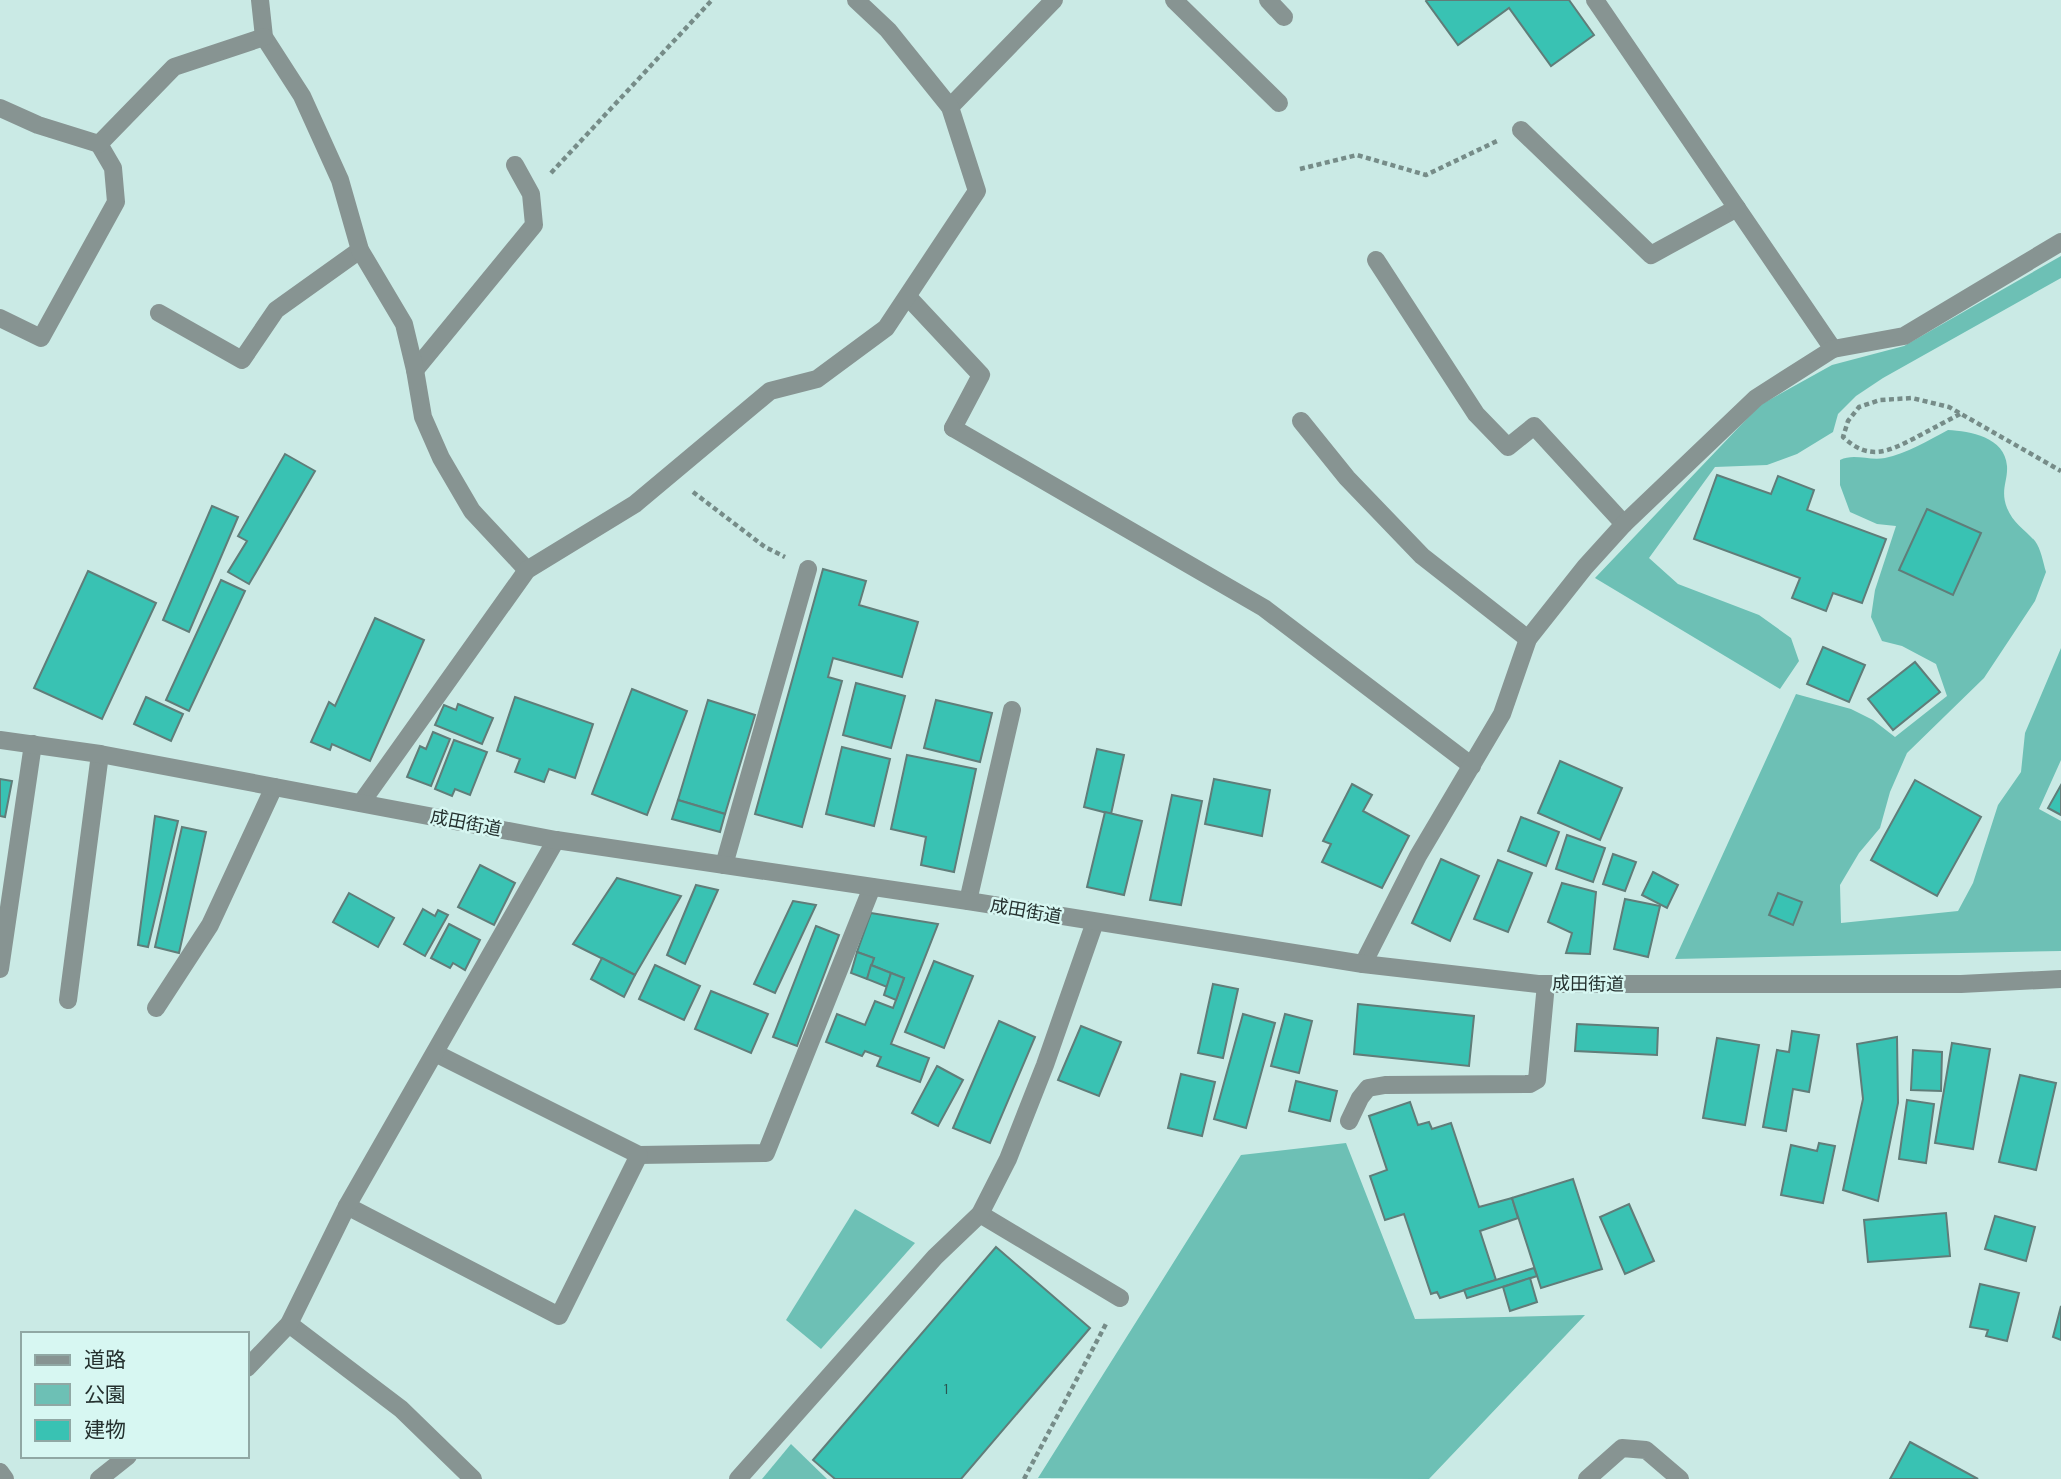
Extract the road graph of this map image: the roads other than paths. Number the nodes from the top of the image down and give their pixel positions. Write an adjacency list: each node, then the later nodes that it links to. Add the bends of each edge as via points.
1 (260, 0): 8 (street)
2 (856, 0): 10 (street, via 888,30)
3 (1054, 0): 10 (street)
4 (1174, 0): 9 (street)
5 (1268, 0): 7 (street)
6 (1595, 0): 15 (street)
7 (1284, 18)
8 (264, 37): 13 (street, via 174,67); 17 (street, via 302,96 340,180)
9 (1279, 103)
10 (950, 107): 19 (street, via 977,191)
11 (0, 108): 13 (street)
12 (1521, 130): 15 (street, via 1651,255)
13 (99, 144): 21 (street, via 113,168 116,202 41,338)
14 (515, 165): 23 (street, via 531,194 534,225)
15 (1737, 208): 22 (street)
16 (2061, 242): 22 (street, via 1904,335)
17 (360, 250): 20 (street, via 276,310 242,360); 23 (street, via 404,324)
18 (1376, 260): 25 (street, via 1476,414 1508,447 1534,426)
19 (908, 297): 27 (street, via 886,327 842,362 817,379 770,391 635,504); 33 (street, via 981,375 953,428 1264,608)
20 (159, 313)
21 (0, 318)
22 (1833, 349): 25 (street, via 1756,398)
23 (415, 370): 27 (street, via 424,417 441,458 472,511)
24 (1301, 421): 28 (street, via 1347,478 1422,556)
25 (1624, 524): 28 (street)
26 (808, 569): 37 (street)
27 (527, 570): 35 (street)
28 (1528, 639): 33 (street, via 1502,714)
29 (1012, 710): 39 (street)
30 (0, 740): 31 (street, 成田街道)
31 (33, 744): 32 (street, 成田街道); 42 (street)
32 (100, 754): 34 (street, 成田街道); 45 (street)
33 (1472, 766): 41 (street, via 1418,856)
34 (274, 787): 35 (street, 成田街道); 46 (street, via 209,925)
35 (361, 803): 36 (street, 成田街道)
36 (556, 840): 37 (street, 成田街道); 47 (street)
37 (724, 865): 38 (street, 成田街道)
38 (872, 887): 39 (street, 成田街道); 49 (street, via 766,1153)
39 (968, 901): 40 (street, 成田街道)
40 (1095, 922): 41 (street, 成田街道); 51 (street, via 1008,1159)
41 (1363, 964): 44 (street, 成田街道)
42 (0, 969)
43 (2061, 979): 44 (street, 成田街道, via 1947,984)
44 (1546, 984): 48 (street, via 1537,1080 1530,1084 1368,1088)
45 (68, 1000)
46 (156, 1008)
47 (435, 1053): 49 (street); 50 (street)
48 (1349, 1121)
49 (639, 1155): 50 (street, via 559,1316)
50 (347, 1206): 53 (street)
51 (980, 1214): 52 (street); 60 (street, via 935,1256)
52 (1120, 1298)
53 (289, 1324): 54 (street); 59 (street, via 401,1409)
54 (248, 1367)
55 (126, 1458): 57 (street)
56 (0, 1472): 58 (street)
57 (107, 1476)
58 (5, 1479)
59 (473, 1479)
60 (738, 1479)
61 (1587, 1479): 62 (street, via 1622,1448 1646,1450)
62 (1680, 1479)

